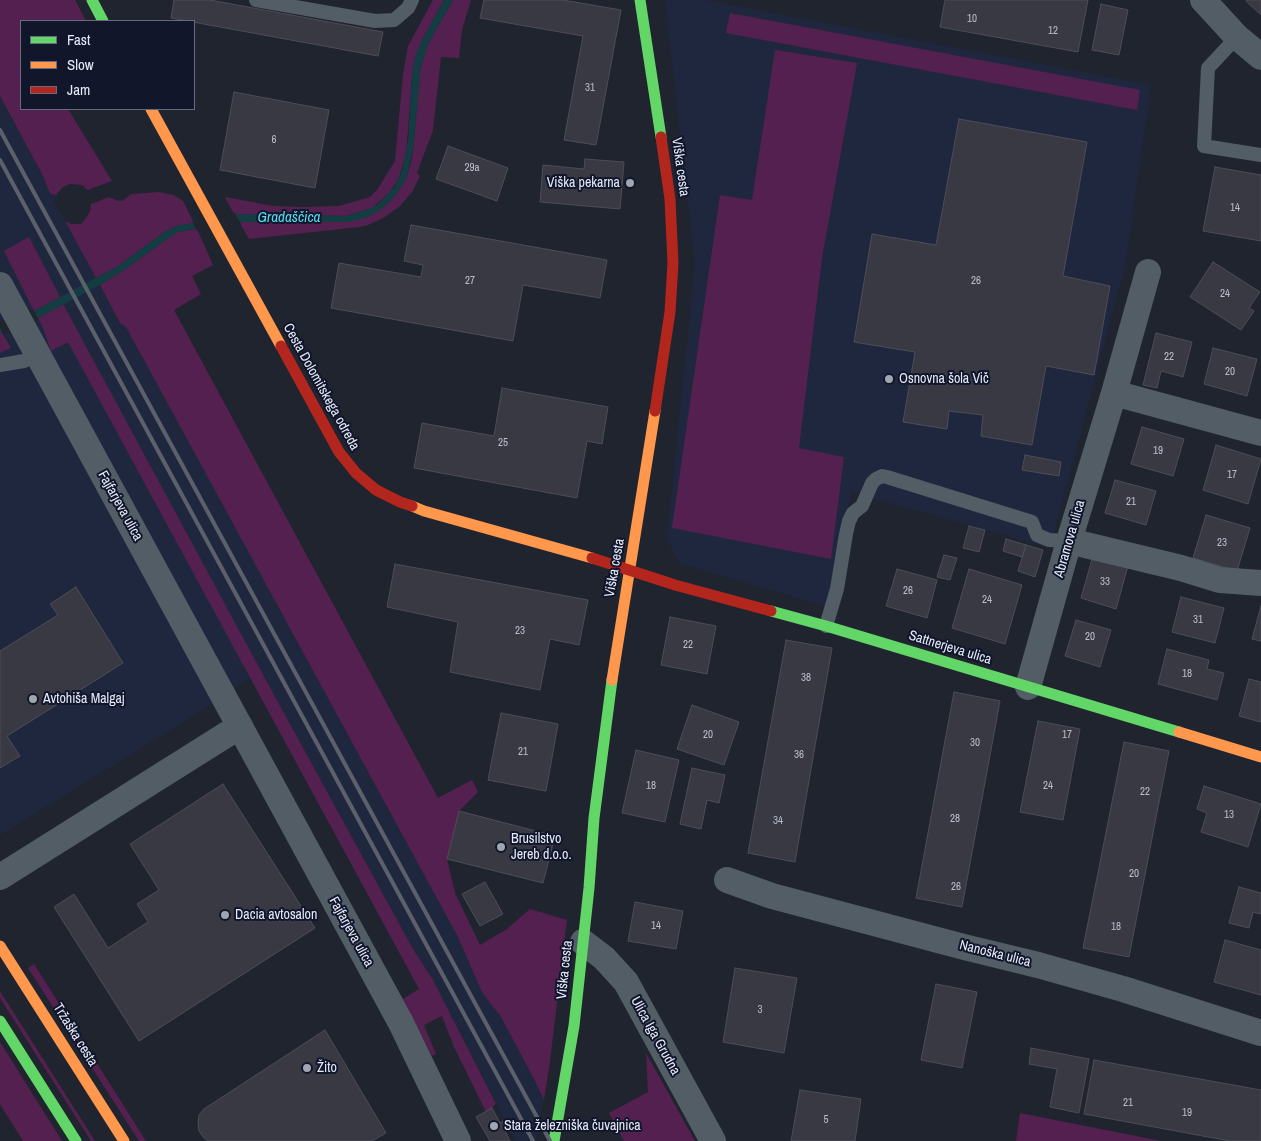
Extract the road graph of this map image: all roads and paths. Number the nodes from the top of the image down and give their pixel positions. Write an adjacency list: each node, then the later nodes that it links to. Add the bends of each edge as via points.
1 (92, 0): 6 (street)
2 (256, 0): 3 (lane, via 375,20 394,20)
3 (412, 0)
4 (640, 0): 18 (street, Viška cesta, via 670,200 673,262 670,312)
5 (1203, 0): 7 (street)
6 (102, 20)
7 (1237, 37): 8 (street); 10 (lane, via 1208,68 1204,146)
8 (1261, 57)
9 (151, 110): 18 (street, Cesta Dolomitskega odreda, via 332,440 356,474 388,497 412,506)
10 (1261, 156)
11 (1148, 272): 15 (street, Abramova ulica)
12 (0, 285): 13 (street, Fajfarjeva ulica)
13 (33, 346): 14 (lane, via 24,361); 22 (street, Fajfarjeva ulica)
14 (0, 365)
15 (1114, 393): 16 (street); 17 (street, Abramova ulica)
16 (1261, 433)
17 (1069, 541): 19 (street, via 1220,580); 20 (lane, via 1049,540 1037,535 1032,522 882,476 872,483 862,506 849,522 837,589); 21 (street, Abramova ulica)
18 (630, 570): 20 (street, Sattnerjeva ulica); 26 (street, Viška cesta, via 596,799)
19 (1261, 582)
20 (826, 626): 21 (street, Sattnerjeva ulica)
21 (1028, 687): 23 (street, Sattnerjeva ulica)
22 (240, 726): 24 (street); 32 (street, Fajfarjeva ulica, via 401,1023)
23 (1261, 757)
24 (0, 877)
25 (727, 880): 29 (street, Nanoška ulica, via 772,896 1114,986)
26 (583, 942): 33 (street, Viška cesta, via 574,1026); 34 (street, Ulica Iga Grudna, via 604,958 626,982)
27 (0, 946): 31 (street, Tržaška cesta)
28 (0, 1021): 30 (street)
29 (1261, 1033)
30 (76, 1141)
31 (124, 1141)
32 (458, 1141)
33 (554, 1141)
34 (713, 1141)

